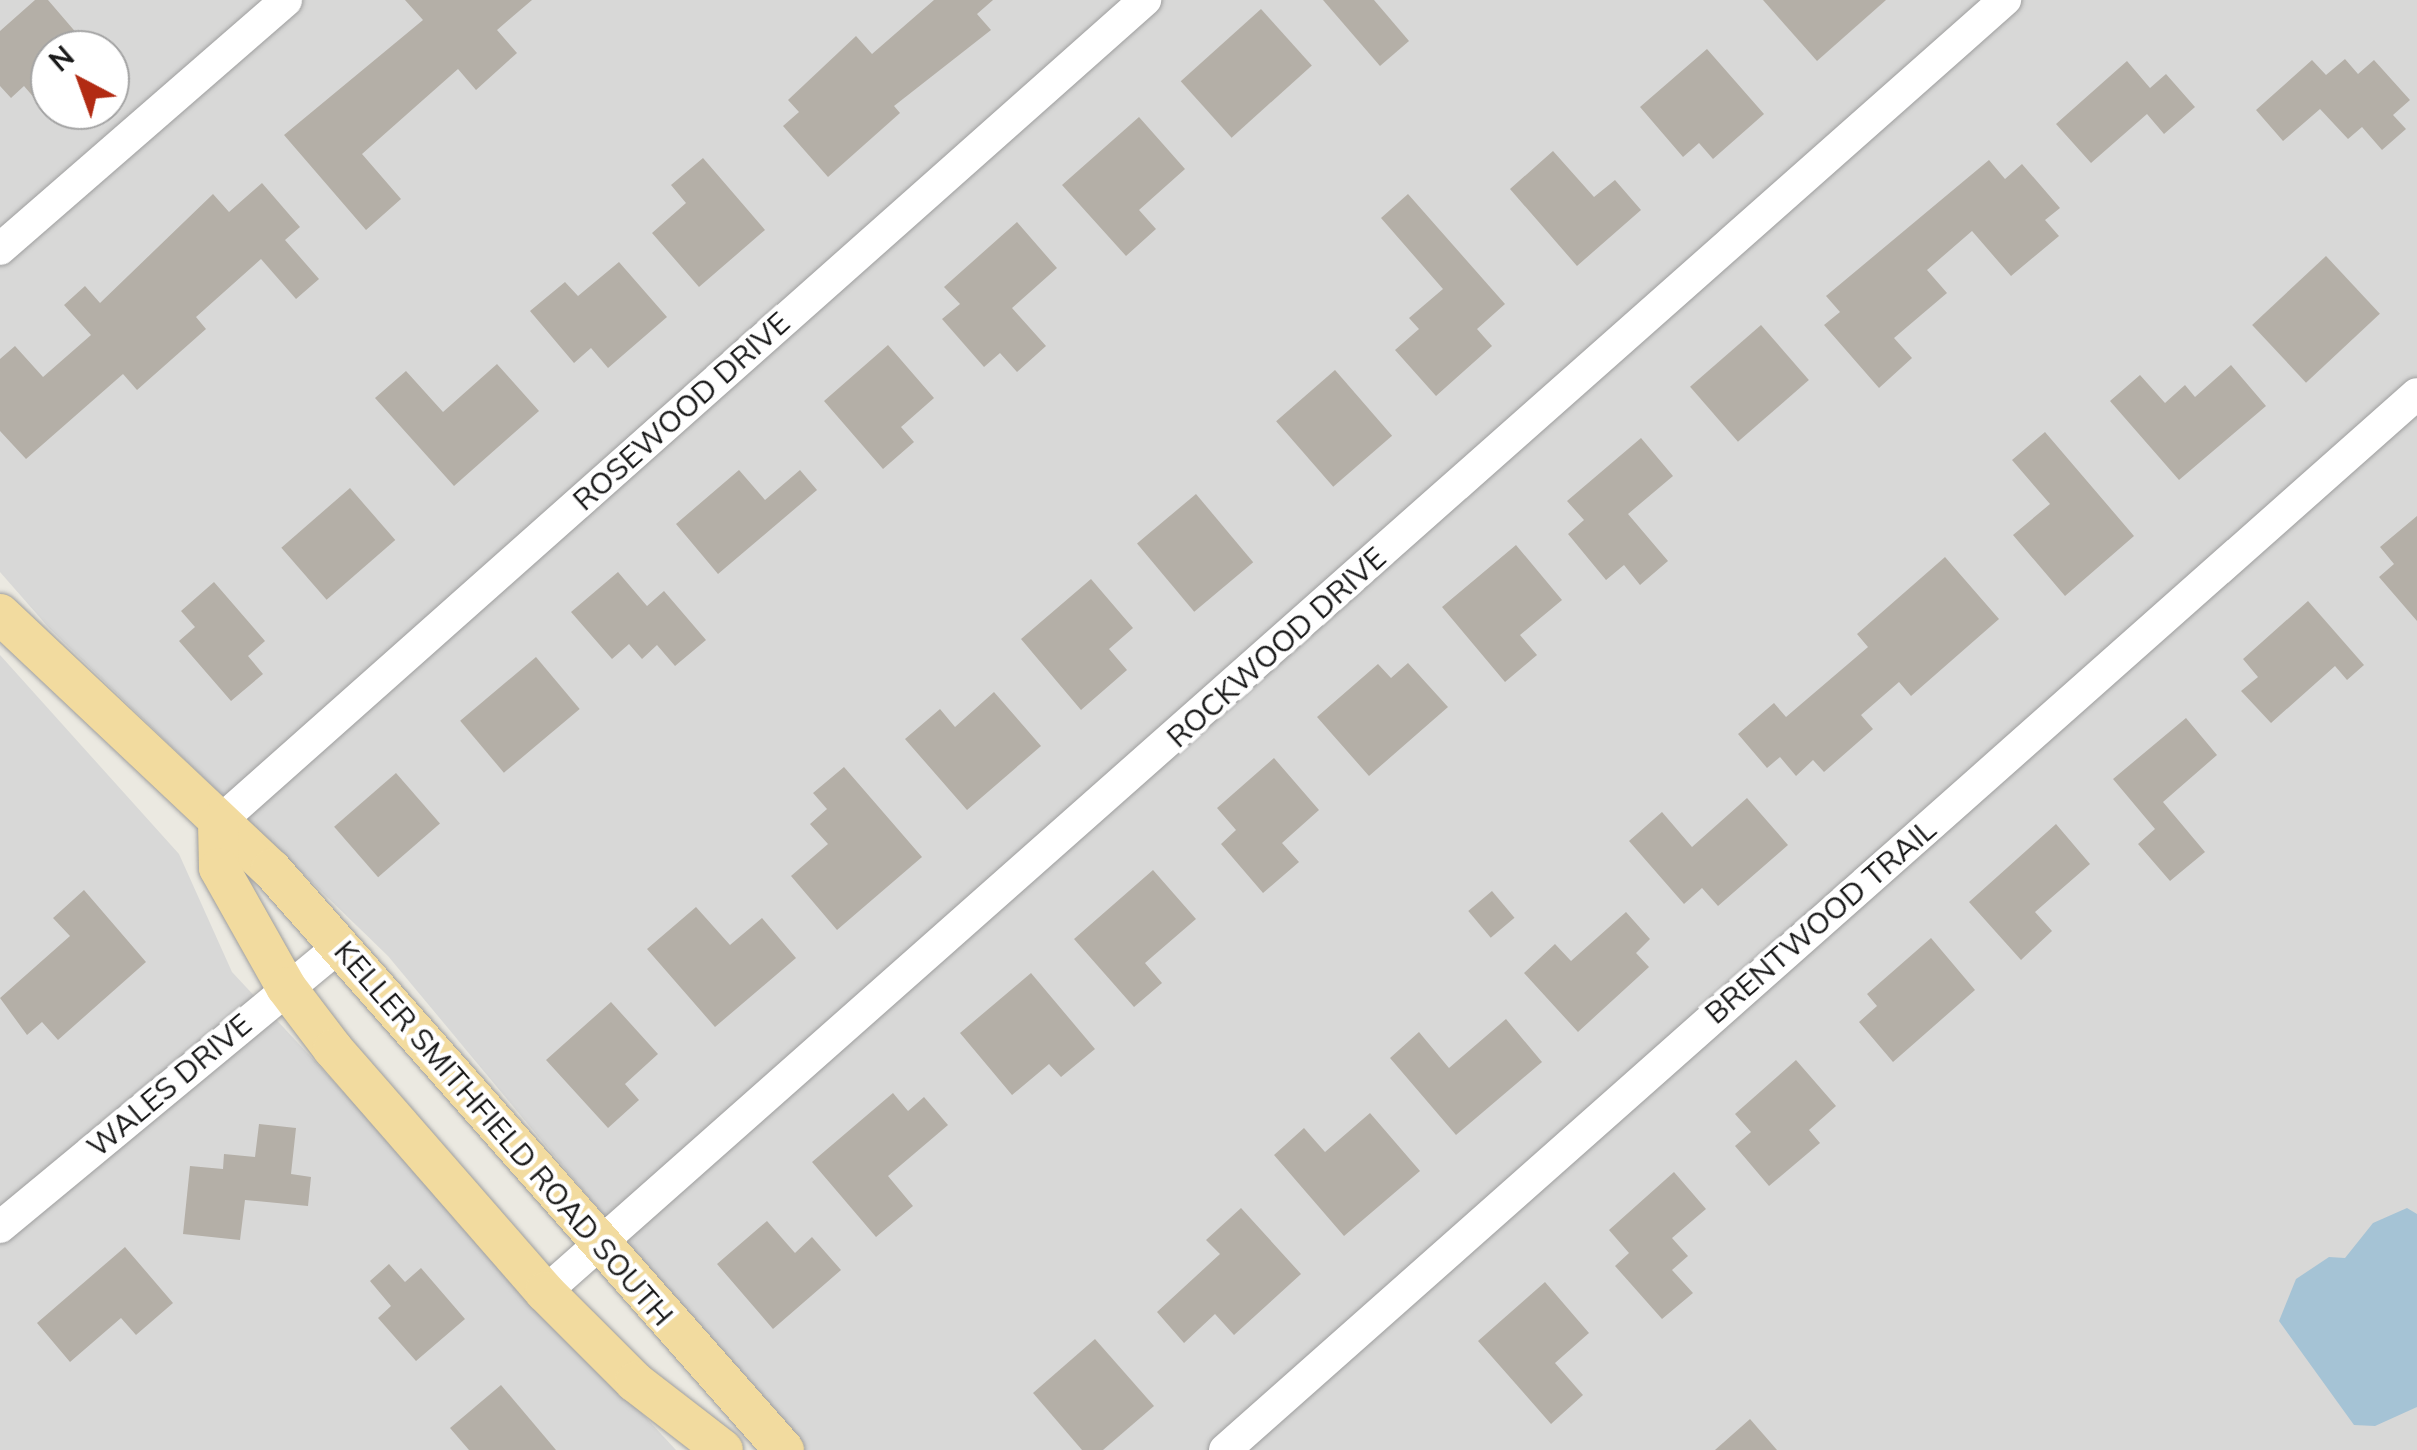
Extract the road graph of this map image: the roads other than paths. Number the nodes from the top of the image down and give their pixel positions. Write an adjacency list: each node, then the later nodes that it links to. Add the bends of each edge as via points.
1 (286, 0): 4 (street)
2 (1144, 0): 7 (street, ROSEWOOD DRIVE)
3 (2005, 0): 11 (street, ROCKWOOD DRIVE)
4 (0, 249)
5 (2417, 394): 15 (street, BRENTWOOD TRAIL)
6 (0, 614): 7 (main road, KELLER SMITHFIELD ROAD SOUTH)
7 (218, 823): 8 (main road, KELLER SMITHFIELD ROAD SOUTH); 9 (main road, via 219,868)
8 (341, 945): 9 (street, WALES DRIVE); 11 (main road, KELLER SMITHFIELD ROAD SOUTH)
9 (286, 987): 10 (street, WALES DRIVE); 12 (main road)
10 (0, 1227)
11 (603, 1244): 12 (street, ROCKWOOD DRIVE); 14 (main road, KELLER SMITHFIELD ROAD SOUTH)
12 (545, 1292): 13 (main road, via 635,1382)
13 (723, 1450)
14 (784, 1450)
15 (1225, 1450)

